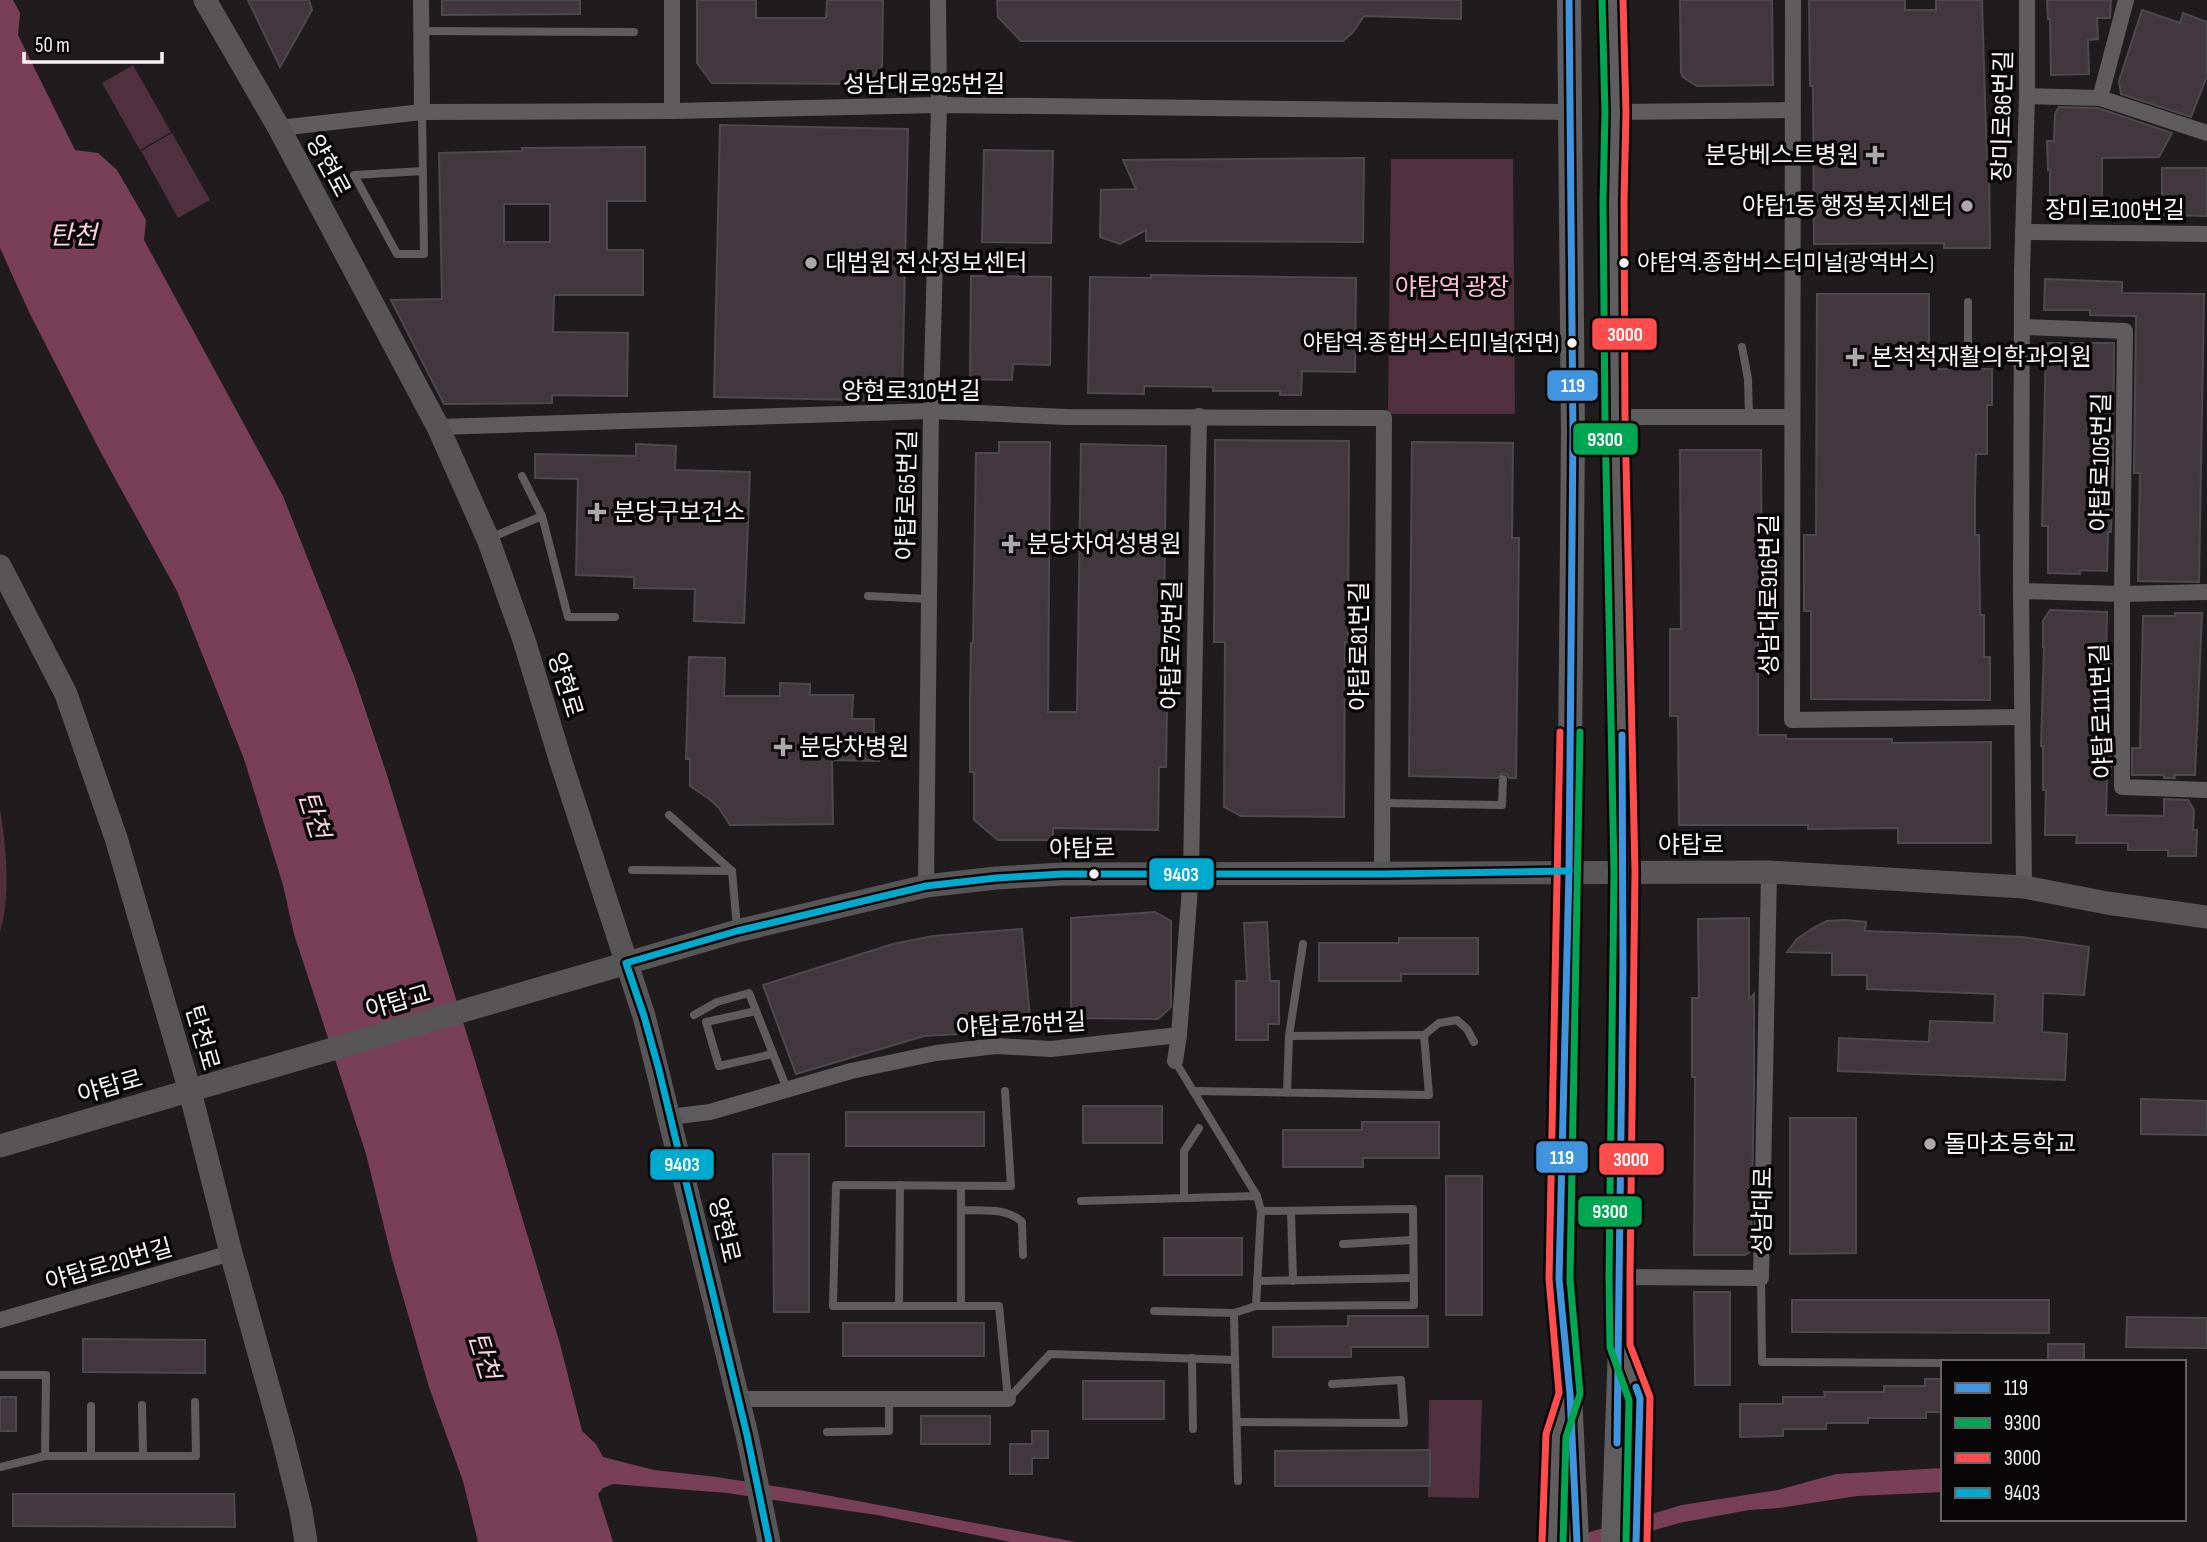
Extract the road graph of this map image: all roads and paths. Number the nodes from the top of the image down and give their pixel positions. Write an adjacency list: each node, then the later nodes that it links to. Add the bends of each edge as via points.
1 (205, 0): 20 (main road, 양현로)
2 (421, 0): 10 (street)
3 (672, 0): 17 (street)
4 (938, 0): 14 (street, 야탑로65번길)
5 (1569, 0): 18 (main road)
6 (1612, 0): 19 (main road)
7 (1793, 0): 15 (street)
8 (2027, 0): 12 (street, 장미로86번길)
9 (2126, 0): 13 (street)
10 (422, 31): 11 (lane); 16 (street)
11 (634, 32)
12 (2027, 96): 13 (street); 23 (street, 장미로86번길)
13 (2100, 98): 21 (street)
14 (939, 105): 17 (street, 성남대로925번길); 18 (street, 성남대로925번길); 29 (street, 야탑로65번길)
15 (1791, 110): 19 (street); 33 (street)
16 (422, 111): 17 (street, 성남대로925번길); 20 (street, 성남대로925번길); 22 (lane)
17 (672, 111)
18 (1569, 112): 53 (main road, via 1573,433)
19 (1616, 113): 32 (main road)
20 (279, 128): 35 (main road, 양현로)
21 (2207, 132)
22 (423, 171): 22 (lane, via 425,254 397,254 354,175)
23 (2023, 232): 24 (street, 장미로100번길); 26 (street)
24 (2207, 234)
25 (1968, 302): 28 (lane, via 1968,353)
26 (2023, 327): 28 (street); 42 (street, 야탑로105번길, via 2125,331)
27 (1742, 347): 31 (lane)
28 (2023, 351): 40 (street)
29 (931, 411): 30 (street, 양현로310번길); 35 (street, 양현로310번길); 44 (street, 야탑로65번길)
30 (1199, 416): 34 (street, 양현로310번길); 56 (street, 야탑로75번길)
31 (1749, 416): 32 (street); 33 (street)
32 (1615, 417): 54 (main road)
33 (1791, 417): 46 (street, 성남대로916번길, via 1792,720)
34 (1384, 418): 49 (street, 야탑로81번길)
35 (438, 427): 38 (main road, 양현로)
36 (522, 475): 37 (lane)
37 (542, 516): 38 (lane); 45 (lane, via 568,617)
38 (488, 539): 63 (main road, 양현로)
39 (0, 566): 75 (main road, 탄천로, via 66,694 116,838)
40 (2021, 591): 42 (street); 46 (street)
41 (2207, 592): 42 (street)
42 (2122, 594): 48 (street, 야탑로111번길, via 2122,788)
43 (868, 596): 44 (lane)
44 (929, 599): 58 (street, 야탑로65번길)
45 (615, 617)
46 (2022, 718): 59 (street)
47 (1503, 779): 49 (lane, via 1502,805)
48 (2207, 790)
49 (1381, 803): 57 (street, 야탑로81번길)
50 (669, 815): 52 (lane)
51 (632, 870): 52 (lane)
52 (732, 871): 61 (lane)
53 (1569, 871): 54 (main road, 야탑로); 57 (main road, 야탑로); 125 (main road, via 1559,1279 1570,1394)
54 (1625, 872): 55 (main road, 야탑로); 94 (main road)
55 (1769, 872): 59 (main road, 야탑로); 96 (street, 성남대로)
56 (1191, 874): 57 (main road, 야탑로); 58 (main road, 야탑로, via 996,877); 67 (street)
57 (1381, 874)
58 (926, 886): 61 (main road, 야탑로)
59 (2024, 887): 60 (main road, 야탑로)
60 (2207, 917)
61 (737, 931): 63 (main road, 야탑로)
62 (1303, 944): 69 (lane)
63 (626, 963): 64 (main road, 야탑로); 79 (main road, 양현로, via 645,1016)
64 (576, 977): 73 (main road, 야탑교)
65 (756, 1011): 66 (lane, via 749,993); 71 (lane); 71 (lane, via 706,1022 719,1066)
66 (694, 1014)
67 (1179, 1035): 72 (street); 74 (street, 야탑로76번길, via 1051,1049 996,1046 936,1053)
68 (1424, 1035): 69 (lane); 70 (lane, via 1439,1023 1457,1020); 78 (lane, via 1429,1095)
69 (1289, 1036): 78 (lane)
70 (1474, 1042)
71 (773, 1054): 74 (lane)
72 (1175, 1061): 77 (lane)
73 (235, 1077): 75 (main road, 야탑로)
74 (787, 1088): 79 (street, 야탑로76번길, via 710,1112)
75 (190, 1091): 81 (main road, 야탑로); 92 (main road, 탄천로)
76 (1005, 1091): 83 (lane, via 1011,1186)
77 (1193, 1091): 78 (lane); 84 (lane)
78 (1287, 1093)
79 (670, 1117): 110 (main road, 양현로)
80 (1199, 1128): 85 (lane, via 1184,1151)
81 (0, 1146)
82 (900, 1185): 83 (lane); 99 (lane); 99 (lane, via 836,1185 833,1306)
83 (961, 1186): 87 (lane)
84 (1257, 1196): 85 (lane); 88 (lane)
85 (1184, 1198): 86 (lane)
86 (1081, 1201)
87 (961, 1210): 93 (lane, via 1005,1211 1015,1216 1022,1222); 100 (lane)
88 (1261, 1211): 89 (lane); 97 (lane)
89 (1291, 1211): 90 (lane, via 1413,1209); 98 (lane)
90 (1412, 1240): 91 (lane); 95 (lane)
91 (1343, 1244)
92 (231, 1253): 104 (street, 야탑로20번길); 126 (main road, 탄천로)
93 (1023, 1255)
94 (1619, 1277): 96 (street, 성남대로); 123 (main road)
95 (1413, 1278): 98 (lane); 101 (lane, via 1413,1306)
96 (1761, 1278): 107 (lane, via 1762,1362)
97 (1256, 1281): 98 (lane); 101 (lane)
98 (1293, 1281)
99 (899, 1306): 100 (lane)
100 (961, 1306): 112 (lane, via 999,1306)
101 (1255, 1306): 103 (lane)
102 (1154, 1311): 103 (lane)
103 (1234, 1313): 106 (lane)
104 (0, 1320)
105 (1192, 1359): 106 (lane); 112 (lane, via 1050,1354); 117 (lane)
106 (1235, 1360): 116 (lane)
107 (1941, 1363)
108 (0, 1375): 119 (lane, via 47,1376)
109 (1332, 1384): 116 (lane, via 1401,1380 1404,1423)
110 (737, 1399): 111 (street); 127 (main road, 양현로)
111 (889, 1399): 112 (street); 118 (lane, via 889,1431)
112 (1009, 1399)
113 (195, 1402): 121 (lane, via 196,1456)
114 (142, 1405): 121 (lane)
115 (90, 1406): 120 (lane)
116 (1237, 1422): 124 (lane)
117 (1192, 1429)
118 (827, 1432)
119 (45, 1456): 120 (lane); 122 (lane)
120 (90, 1456): 121 (lane)
121 (143, 1456)
122 (0, 1467)
123 (1627, 1472): 130 (main road); 131 (main road)
124 (1238, 1481)
125 (1563, 1483): 128 (main road); 129 (main road)
126 (306, 1542)
127 (769, 1542)
128 (1552, 1542)
129 (1577, 1542)
130 (1613, 1542)
131 (1636, 1542)

